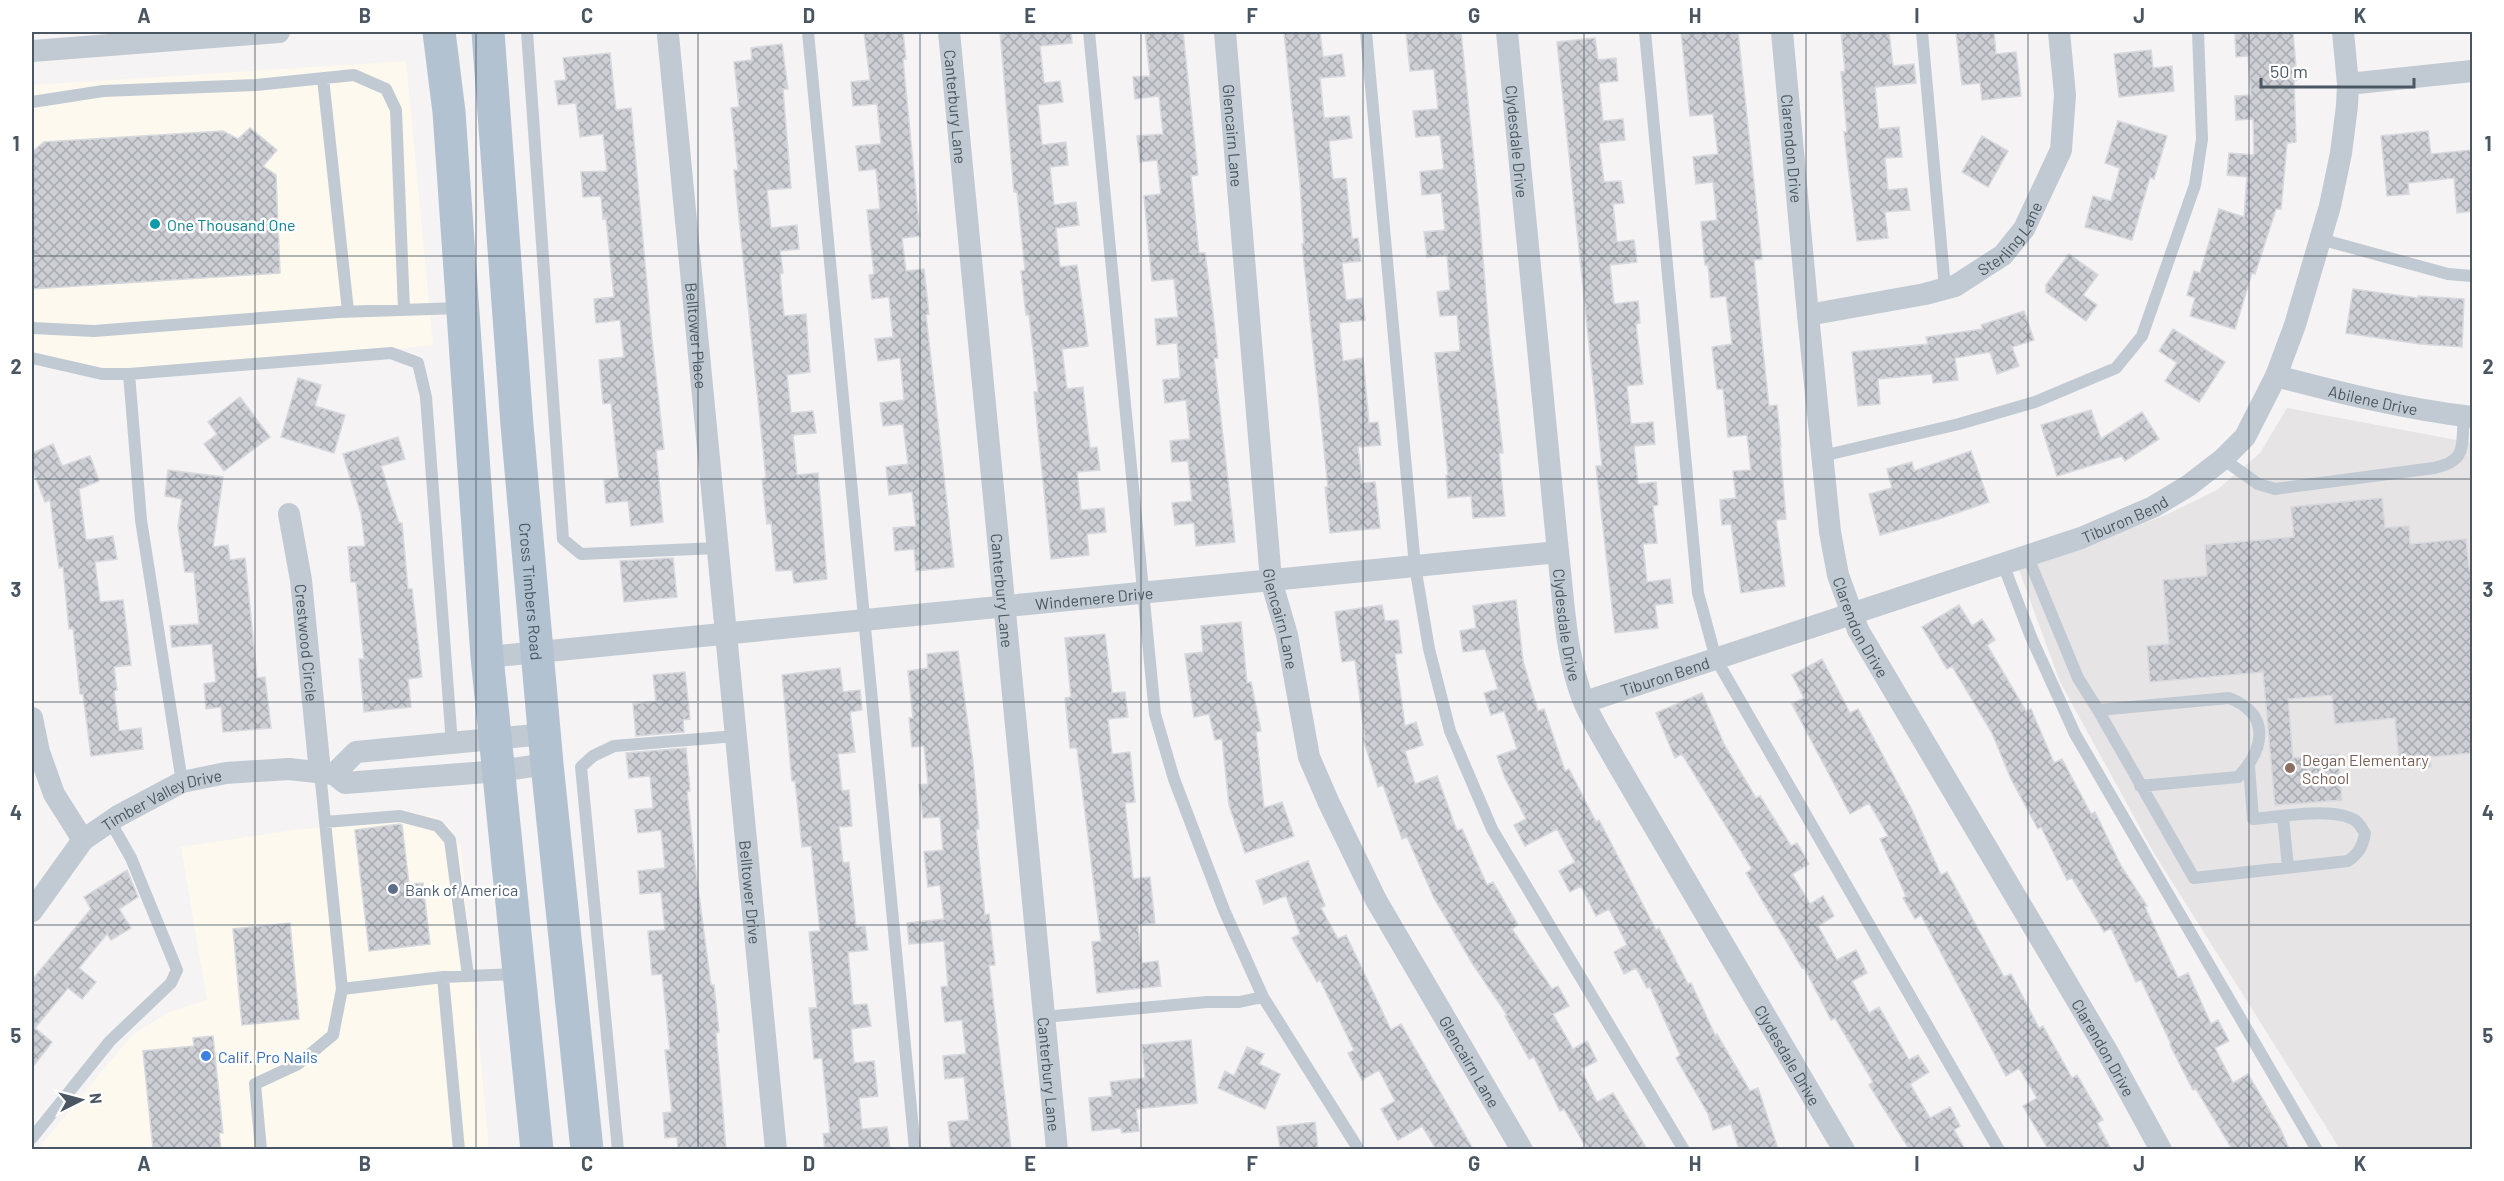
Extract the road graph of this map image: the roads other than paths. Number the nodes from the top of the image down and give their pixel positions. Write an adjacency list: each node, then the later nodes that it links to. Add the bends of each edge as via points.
1 (269, 32): 2 (street); 18 (street)
2 (279, 32)
3 (439, 32): 29 (main road)
4 (488, 32): 28 (main road, Cross Timbers Road)
5 (527, 32): 41 (lane, via 562,539 581,554)
6 (808, 32): 50 (lane)
7 (949, 32): 48 (street, Canterbury Lane)
8 (1089, 32): 47 (lane)
9 (1225, 32): 46 (street, Glencairn Lane)
10 (1366, 32): 45 (lane)
11 (1507, 32): 42 (street, Clydesdale Drive)
12 (1645, 32): 54 (lane, via 1698,593)
13 (1782, 32): 32 (street, Clarendon Drive)
14 (1922, 32): 27 (lane)
15 (2059, 32): 27 (street, Sterling Lane, via 2065,95 2061,150 2036,208 2003,255)
16 (2198, 32): 38 (lane, via 2202,139 2195,184 2142,336 2116,368 2035,402)
17 (2343, 32): 23 (street, Tiburon Bend)
18 (214, 34): 20 (street)
19 (668, 35): 41 (street, Belltower Place)
20 (32, 51)
21 (2472, 71): 23 (street)
22 (323, 78): 24 (lane, via 256,85 103,91); 30 (lane, via 354,75 375,84 386,89 396,110); 31 (lane)
23 (2348, 84): 25 (street, Tiburon Bend, via 2341,153)
24 (32, 102)
25 (2320, 239): 26 (lane, via 2448,274); 36 (street, Tiburon Bend)
26 (2472, 276)
27 (1945, 289): 32 (street, Sterling Lane)
28 (508, 304): 29 (main road); 52 (main road, Cross Timbers Road)
29 (462, 308): 30 (lane); 53 (main road)
30 (404, 310): 31 (lane)
31 (348, 311): 33 (lane, via 94,331)
32 (1808, 315): 38 (street, Clarendon Drive)
33 (32, 328)
34 (32, 358): 35 (lane, via 102,374)
35 (129, 374): 60 (lane, via 391,353 418,363 426,397); 65 (lane, via 141,520)
36 (2276, 376): 37 (street, Abilene Drive, via 2427,412); 39 (street, Tiburon Bend, via 2245,437)
37 (2468, 417): 39 (lane, via 2460,455 2452,465 2275,489 2258,484)
38 (1822, 456): 49 (street, Clarendon Drive, via 1836,564)
39 (2223, 459): 43 (street, Tiburon Bend, via 2153,507 2081,538)
40 (289, 514): 64 (street, Crestwood Circle)
41 (718, 548): 51 (street, Belltower Place)
42 (1558, 552): 45 (street, Windemere Drive); 55 (street, Clydesdale Drive, via 1567,632)
43 (2028, 555): 44 (street, Tiburon Bend); 56 (lane, via 2078,678)
44 (2003, 564): 49 (street, Tiburon Bend); 94 (lane, via 2075,734)
45 (1415, 566): 46 (street, Windemere Drive); 90 (lane, via 1450,731 1492,829)
46 (1271, 580): 47 (street, Windemere Drive); 89 (street, Glencairn Lane, via 1287,635 1309,757 1328,801 1376,900)
47 (1142, 593): 48 (street, Windemere Drive); 77 (lane, via 1155,714 1174,779 1224,910)
48 (1005, 606): 50 (street, Windemere Drive); 78 (street, Canterbury Lane)
49 (1852, 614): 54 (street, Tiburon Bend); 93 (street, Clarendon Drive)
50 (864, 620): 51 (street, Windemere Drive); 86 (lane)
51 (726, 634): 52 (street, Windemere Drive); 58 (street, Belltower Drive)
52 (537, 652): 53 (street, Windemere Drive); 61 (main road, Cross Timbers Road)
53 (487, 657): 59 (main road)
54 (1716, 659): 55 (street, Tiburon Bend); 92 (lane)
55 (1585, 702): 91 (street, Clydesdale Drive)
56 (2097, 710): 62 (lane, via 2229,698 2245,704 2258,722 2259,747); 66 (lane)
57 (32, 718): 70 (street, via 54,794)
58 (736, 736): 84 (lane, via 614,747 592,756 581,767); 85 (street, Belltower Drive)
59 (496, 739): 60 (street); 61 (street); 63 (main road)
60 (452, 744): 64 (street, via 356,752)
61 (546, 749): 63 (street, Timber Valley Drive); 83 (main road, Cross Timbers Road)
62 (2248, 766): 66 (lane, via 2238,777); 67 (lane, via 2253,819)
63 (499, 771): 64 (street, Timber Valley Drive, via 345,783); 73 (main road)
64 (327, 773): 65 (street, Timber Valley Drive, via 289,769 226,773); 69 (lane)
65 (182, 782): 68 (street, Timber Valley Drive)
66 (2140, 786): 71 (lane, via 2194,878)
67 (2283, 817): 71 (lane); 71 (lane, via 2345,816 2365,832 2363,845 2348,861)
68 (110, 821): 70 (street, Timber Valley Drive); 79 (lane, via 131,858 177,970 171,983 110,1041)
69 (325, 822): 74 (lane, via 400,816 438,826 450,840); 76 (lane)
70 (83, 840): 72 (street, Timber Valley Drive)
71 (2288, 867)
72 (32, 911)
73 (519, 974): 74 (lane); 82 (main road)
74 (468, 976): 75 (lane)
75 (443, 977): 76 (lane); 81 (lane)
76 (342, 989): 80 (lane, via 333,1035 298,1064 255,1084)
77 (1263, 997): 78 (lane); 88 (lane)
78 (1044, 1017): 87 (street, Canterbury Lane)
79 (32, 1138)
80 (261, 1149)
81 (459, 1149)
82 (537, 1149)
83 (587, 1149)
84 (618, 1149)
85 (776, 1149)
86 (915, 1149)
87 (1057, 1149)
88 (1359, 1149)
89 (1522, 1149)
90 (1684, 1149)
91 (1844, 1149)
92 (1999, 1149)
93 (2161, 1149)
94 (2317, 1149)

